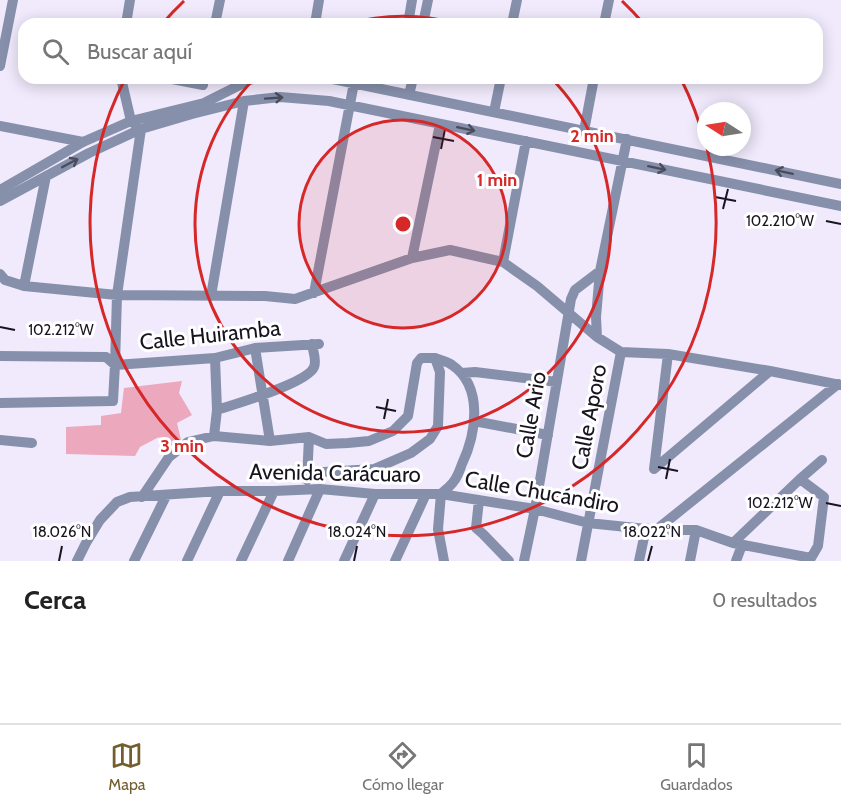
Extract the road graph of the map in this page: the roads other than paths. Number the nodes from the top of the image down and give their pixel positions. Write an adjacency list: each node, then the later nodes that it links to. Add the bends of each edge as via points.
1 (13, 0): 17 (street)
2 (130, 0): 10 (street)
3 (220, 0): 11 (street)
4 (319, 0): 12 (street)
5 (412, 0): 13 (street)
6 (428, 0): 14 (street)
7 (504, 0): 9 (street)
8 (609, 0): 16 (street)
9 (517, 1): 15 (street)
10 (127, 18)
11 (216, 18)
12 (316, 18)
13 (409, 18)
14 (424, 18)
15 (513, 18)
16 (605, 18)
17 (0, 66)
18 (122, 84): 31 (street)
19 (203, 84): 28 (street)
20 (242, 84): 28 (street)
21 (354, 84): 29 (street)
22 (359, 84): 26 (street)
23 (412, 84): 26 (street)
24 (500, 84): 30 (street)
25 (593, 84): 35 (street)
26 (409, 95): 30 (street)
27 (244, 101): 29 (street, one-way to 29, via 280,97); 34 (street); 52 (street)
28 (204, 103): 31 (street)
29 (350, 105): 32 (street); 50 (street)
30 (494, 112): 35 (street)
31 (131, 121): 34 (street); 38 (street)
32 (440, 124): 37 (street, one-way to 37); 45 (street)
33 (0, 126): 38 (street)
34 (141, 129): 40 (street, one-way to 34); 51 (street)
35 (584, 130): 36 (street)
36 (627, 139): 39 (street); 41 (street, one-way to 36)
37 (526, 141): 39 (street); 46 (street)
38 (83, 142): 42 (street)
39 (622, 161): 44 (street, one-way to 44); 47 (street)
40 (46, 176): 43 (street); 49 (street)
41 (841, 184)
42 (0, 190)
43 (0, 201)
44 (841, 206)
45 (412, 258): 46 (street, via 450,250); 50 (street)
46 (503, 262): 53 (street)
47 (600, 271): 53 (street, Calle Ario, via 575,290); 54 (street)
48 (2, 278): 49 (street)
49 (24, 286): 51 (street)
50 (314, 293): 52 (street, via 296,299)
51 (117, 295): 52 (street); 61 (street)
52 (211, 296)
53 (569, 312): 54 (street); 64 (street, Calle Ario)
54 (597, 337): 56 (street)
55 (255, 348): 59 (street, Calle Huiramba); 66 (street); 66 (street, Calle Huiramba, via 315,344 314,369 308,375)
56 (621, 352): 57 (street); 90 (street, Calle Aporo)
57 (668, 354): 62 (street); 62 (street, via 654,469)
58 (0, 356): 61 (street, Calle Huiramba, via 106,357)
59 (215, 358): 61 (street, Calle Huiramba); 68 (street)
60 (435, 358): 63 (street, Avenida Carácuaro, via 451,363); 72 (street, via 421,358 417,363 408,416 393,431 369,441 348,443 326,444); 77 (street, via 440,372 438,426 430,439 411,453 374,469)
61 (115, 365): 67 (street, via 113,401)
62 (770, 371): 65 (street)
63 (462, 374): 64 (street, via 475,372); 69 (street, Avenida Carácuaro, via 474,402)
64 (557, 382): 70 (street, Calle Ario)
65 (840, 384): 91 (street)
66 (263, 395): 68 (street); 74 (street)
67 (0, 403)
68 (217, 410): 71 (street)
69 (474, 421): 70 (street); 85 (street, Avenida Carácuaro, via 465,459 455,480)
70 (548, 435): 89 (street, Calle Ario)
71 (214, 436): 74 (street); 87 (street, via 188,442 169,457)
72 (309, 436): 74 (street); 77 (street)
73 (0, 440): 75 (street)
74 (270, 441)
75 (32, 443)
76 (822, 460): 78 (street)
77 (307, 473): 80 (street)
78 (800, 479): 93 (street); 93 (street, Calle Chucándiro, via 824,497 818,546 811,558)
79 (320, 489): 80 (street, Avenida Carácuaro); 83 (street, Avenida Carácuaro); 98 (street)
80 (307, 490): 82 (street, Avenida Carácuaro)
81 (220, 491): 82 (street, Avenida Carácuaro); 86 (street, Avenida Carácuaro); 96 (street)
82 (274, 492): 97 (street)
83 (375, 494): 84 (street, Avenida Carácuaro); 99 (street)
84 (426, 494): 85 (street, Avenida Carácuaro); 100 (street)
85 (441, 494): 88 (street, Calle Chucándiro); 101 (street, via 438,529)
86 (166, 496): 87 (street, Avenida Carácuaro); 95 (street)
87 (142, 497): 94 (street, Avenida Carácuaro, via 117,502 100,520)
88 (479, 500): 89 (street, Calle Chucándiro); 102 (street, via 476,528)
89 (535, 509): 90 (street, Calle Chucándiro); 103 (street, Calle Ario)
90 (588, 523): 91 (street, Calle Chucándiro); 104 (street, Calle Aporo)
91 (651, 529): 92 (street, Calle Chucándiro); 105 (street)
92 (696, 530): 93 (street, Calle Chucándiro); 106 (street)
93 (737, 544): 107 (street)
94 (77, 561)
95 (134, 561)
96 (187, 561)
97 (241, 561)
98 (288, 561)
99 (344, 561)
100 (394, 561)
101 (444, 561)
102 (509, 561)
103 (524, 561)
104 (581, 561)
105 (639, 561)
106 (690, 561)
107 (736, 561)

